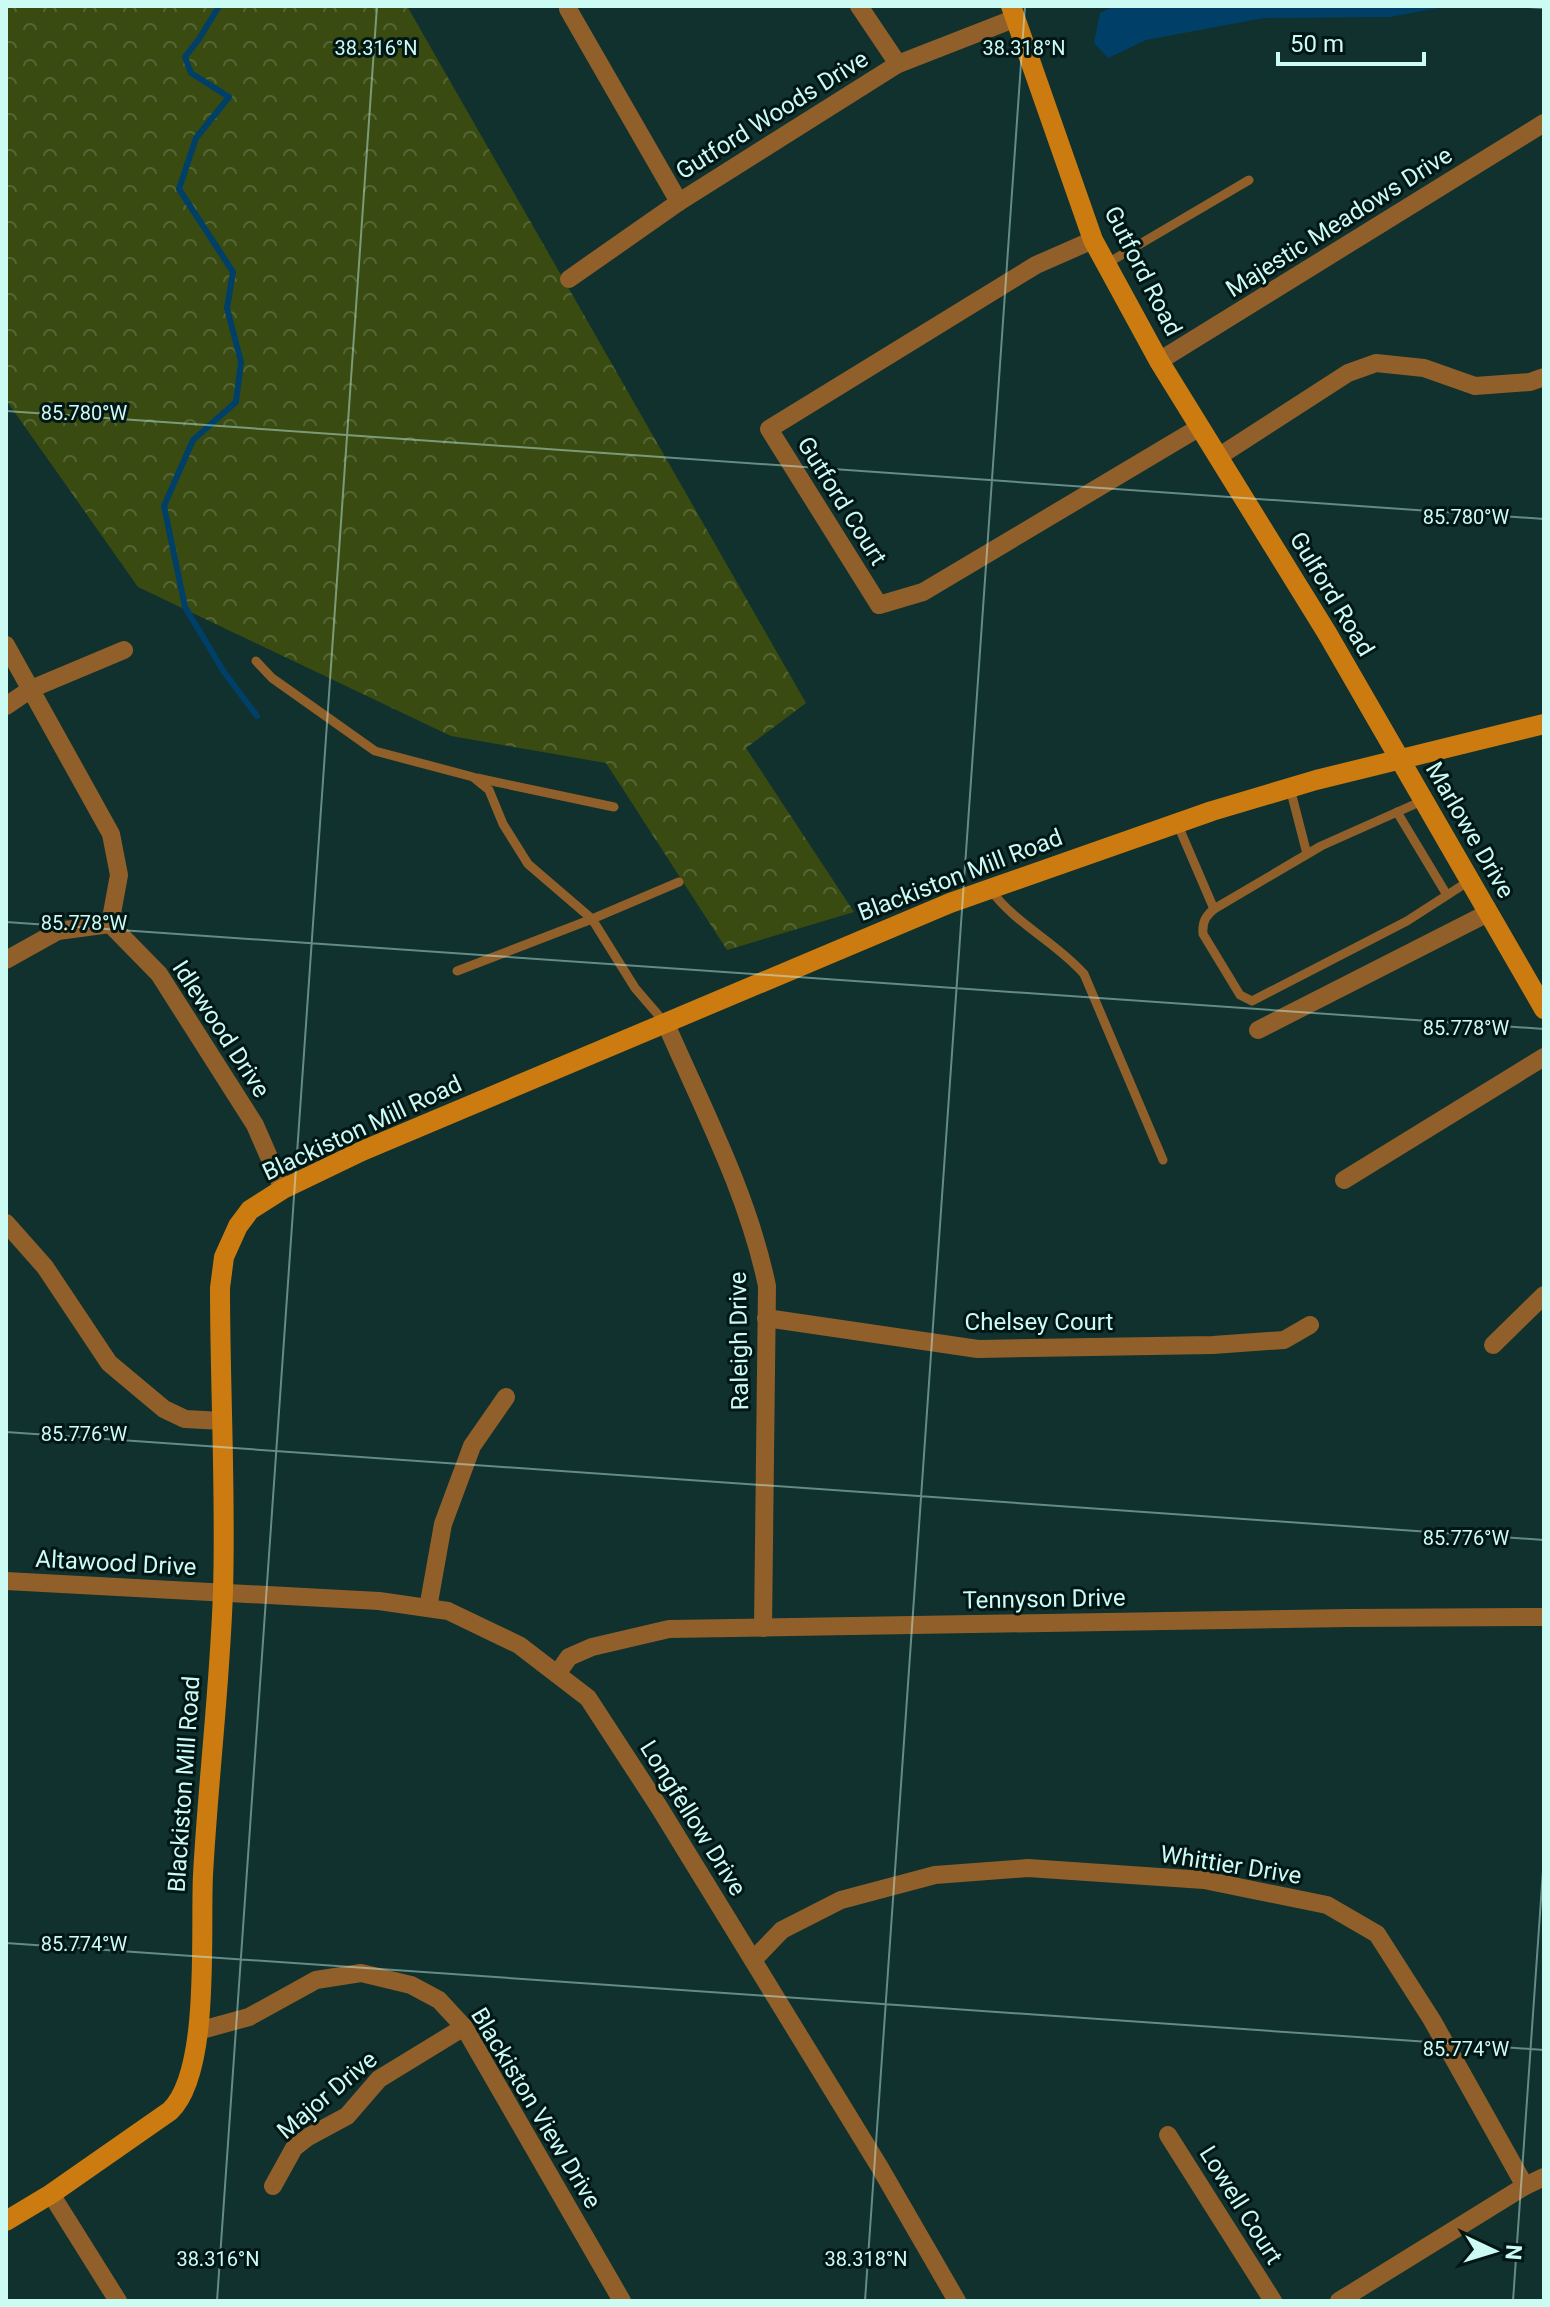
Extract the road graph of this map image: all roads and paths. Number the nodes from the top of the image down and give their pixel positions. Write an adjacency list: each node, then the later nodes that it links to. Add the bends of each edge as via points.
1 (859, 6): 4 (street)
2 (568, 9): 7 (street)
3 (1014, 12): 4 (street, Gutford Woods Drive); 8 (main road, Gutford Road)
4 (898, 64): 7 (street, Gutford Woods Drive)
5 (1544, 123): 11 (street, Majestic Meadows Drive)
6 (1249, 180): 9 (lane)
7 (679, 202): 10 (street, Gutford Woods Drive)
8 (1093, 240): 9 (main road, Gutford Road); 13 (street, Gutford Court, via 1036,265 769,429 879,605 923,592)
9 (1106, 264): 11 (main road, Gutford Road)
10 (569, 279)
11 (1159, 361): 13 (main road, Gutford Road)
12 (1544, 377): 14 (street, via 1475,386 1424,368 1376,363 1348,373)
13 (1200, 427): 14 (main road, Gutford Road)
14 (1218, 457): 21 (main road, Gulford Road)
15 (6, 645): 18 (street)
16 (124, 650): 18 (street)
17 (256, 661): 22 (lane, via 375,751)
18 (31, 689): 19 (street); 36 (street, via 111,834 119,875)
19 (6, 706)
20 (1544, 724): 21 (main road, Blackiston Mill Road)
21 (1399, 760): 23 (main road, Blackiston Mill Road); 24 (main road, Marlowe Drive)
22 (473, 777): 25 (lane); 35 (lane, via 489,790 528,864)
23 (1290, 788): 27 (main road, Blackiston Mill Road); 28 (lane)
24 (1422, 801): 26 (lane); 29 (main road, Marlowe Drive)
25 (614, 807)
26 (1397, 812): 28 (lane); 32 (lane)
27 (1177, 823): 31 (main road, Blackiston Mill Road); 33 (lane)
28 (1307, 854): 33 (lane)
29 (1469, 881): 32 (lane); 34 (main road, Marlowe Drive)
30 (679, 882): 35 (lane)
31 (990, 889): 40 (main road, Blackiston Mill Road); 43 (lane, via 1007,910 1084,974)
32 (1447, 895): 33 (lane, via 1252,1001 1240,995 1203,934 1202,925)
33 (1214, 909)
34 (1488, 913): 39 (main road, Marlowe Drive); 41 (street)
35 (592, 919): 38 (lane); 40 (lane, via 635,988)
36 (110, 924): 37 (street, via 58,931); 45 (street, Idlewood Drive, via 159,974 255,1125)
37 (6, 960)
38 (457, 971)
39 (1544, 1009)
40 (666, 1024): 45 (main road, Blackiston Mill Road); 48 (street, Raleigh Drive, via 759,1248 767,1286)
41 (1258, 1030)
42 (1544, 1057): 44 (street)
43 (1163, 1160)
44 (1344, 1180)
45 (283, 1189): 52 (main road, Blackiston Mill Road, via 250,1210 224,1257)
46 (6, 1223): 52 (street, via 45,1267 109,1363 164,1409 185,1419)
47 (1544, 1295): 50 (street)
48 (766, 1318): 49 (street, Chelsey Court, via 978,1349 1284,1340); 57 (street, Raleigh Drive)
49 (1310, 1325)
50 (1493, 1345)
51 (506, 1397): 55 (street, via 472,1446 443,1524)
52 (222, 1421): 54 (main road, Blackiston Mill Road)
53 (6, 1581): 54 (street, Altawood Drive)
54 (223, 1592): 55 (street, Longfellow Drive); 61 (main road, Blackiston Mill Road)
55 (428, 1608): 58 (street, Longfellow Drive, via 448,1611 519,1645)
56 (1544, 1617): 57 (street, Tennyson Drive)
57 (763, 1628): 58 (street, Tennyson Drive, via 669,1629 592,1647 569,1657)
58 (557, 1674): 59 (street, Longfellow Drive, via 588,1698)
59 (753, 1960): 65 (street, Whittier Drive, via 782,1930 841,1900 935,1875 1028,1868 1204,1880 1327,1905 1377,1934); 70 (street, Longfellow Drive)
60 (464, 2027): 61 (street, Blackiston View Drive, via 439,2000 411,1985 361,1973 316,1980 249,2017); 64 (street, Major Drive, via 379,2079 347,2116 294,2148); 69 (street, Blackiston View Drive)
61 (198, 2031): 66 (main road, Blackiston Mill Road, via 191,2074 174,2107)
62 (1168, 2135): 71 (street, Lowell Court)
63 (1544, 2177): 65 (street)
64 (273, 2186)
65 (1525, 2186): 72 (street)
66 (51, 2194): 67 (main road, Blackiston Mill Road); 68 (street)
67 (6, 2221)
68 (118, 2301)
69 (622, 2301)
70 (957, 2301)
71 (1273, 2301)
72 (1339, 2301)

